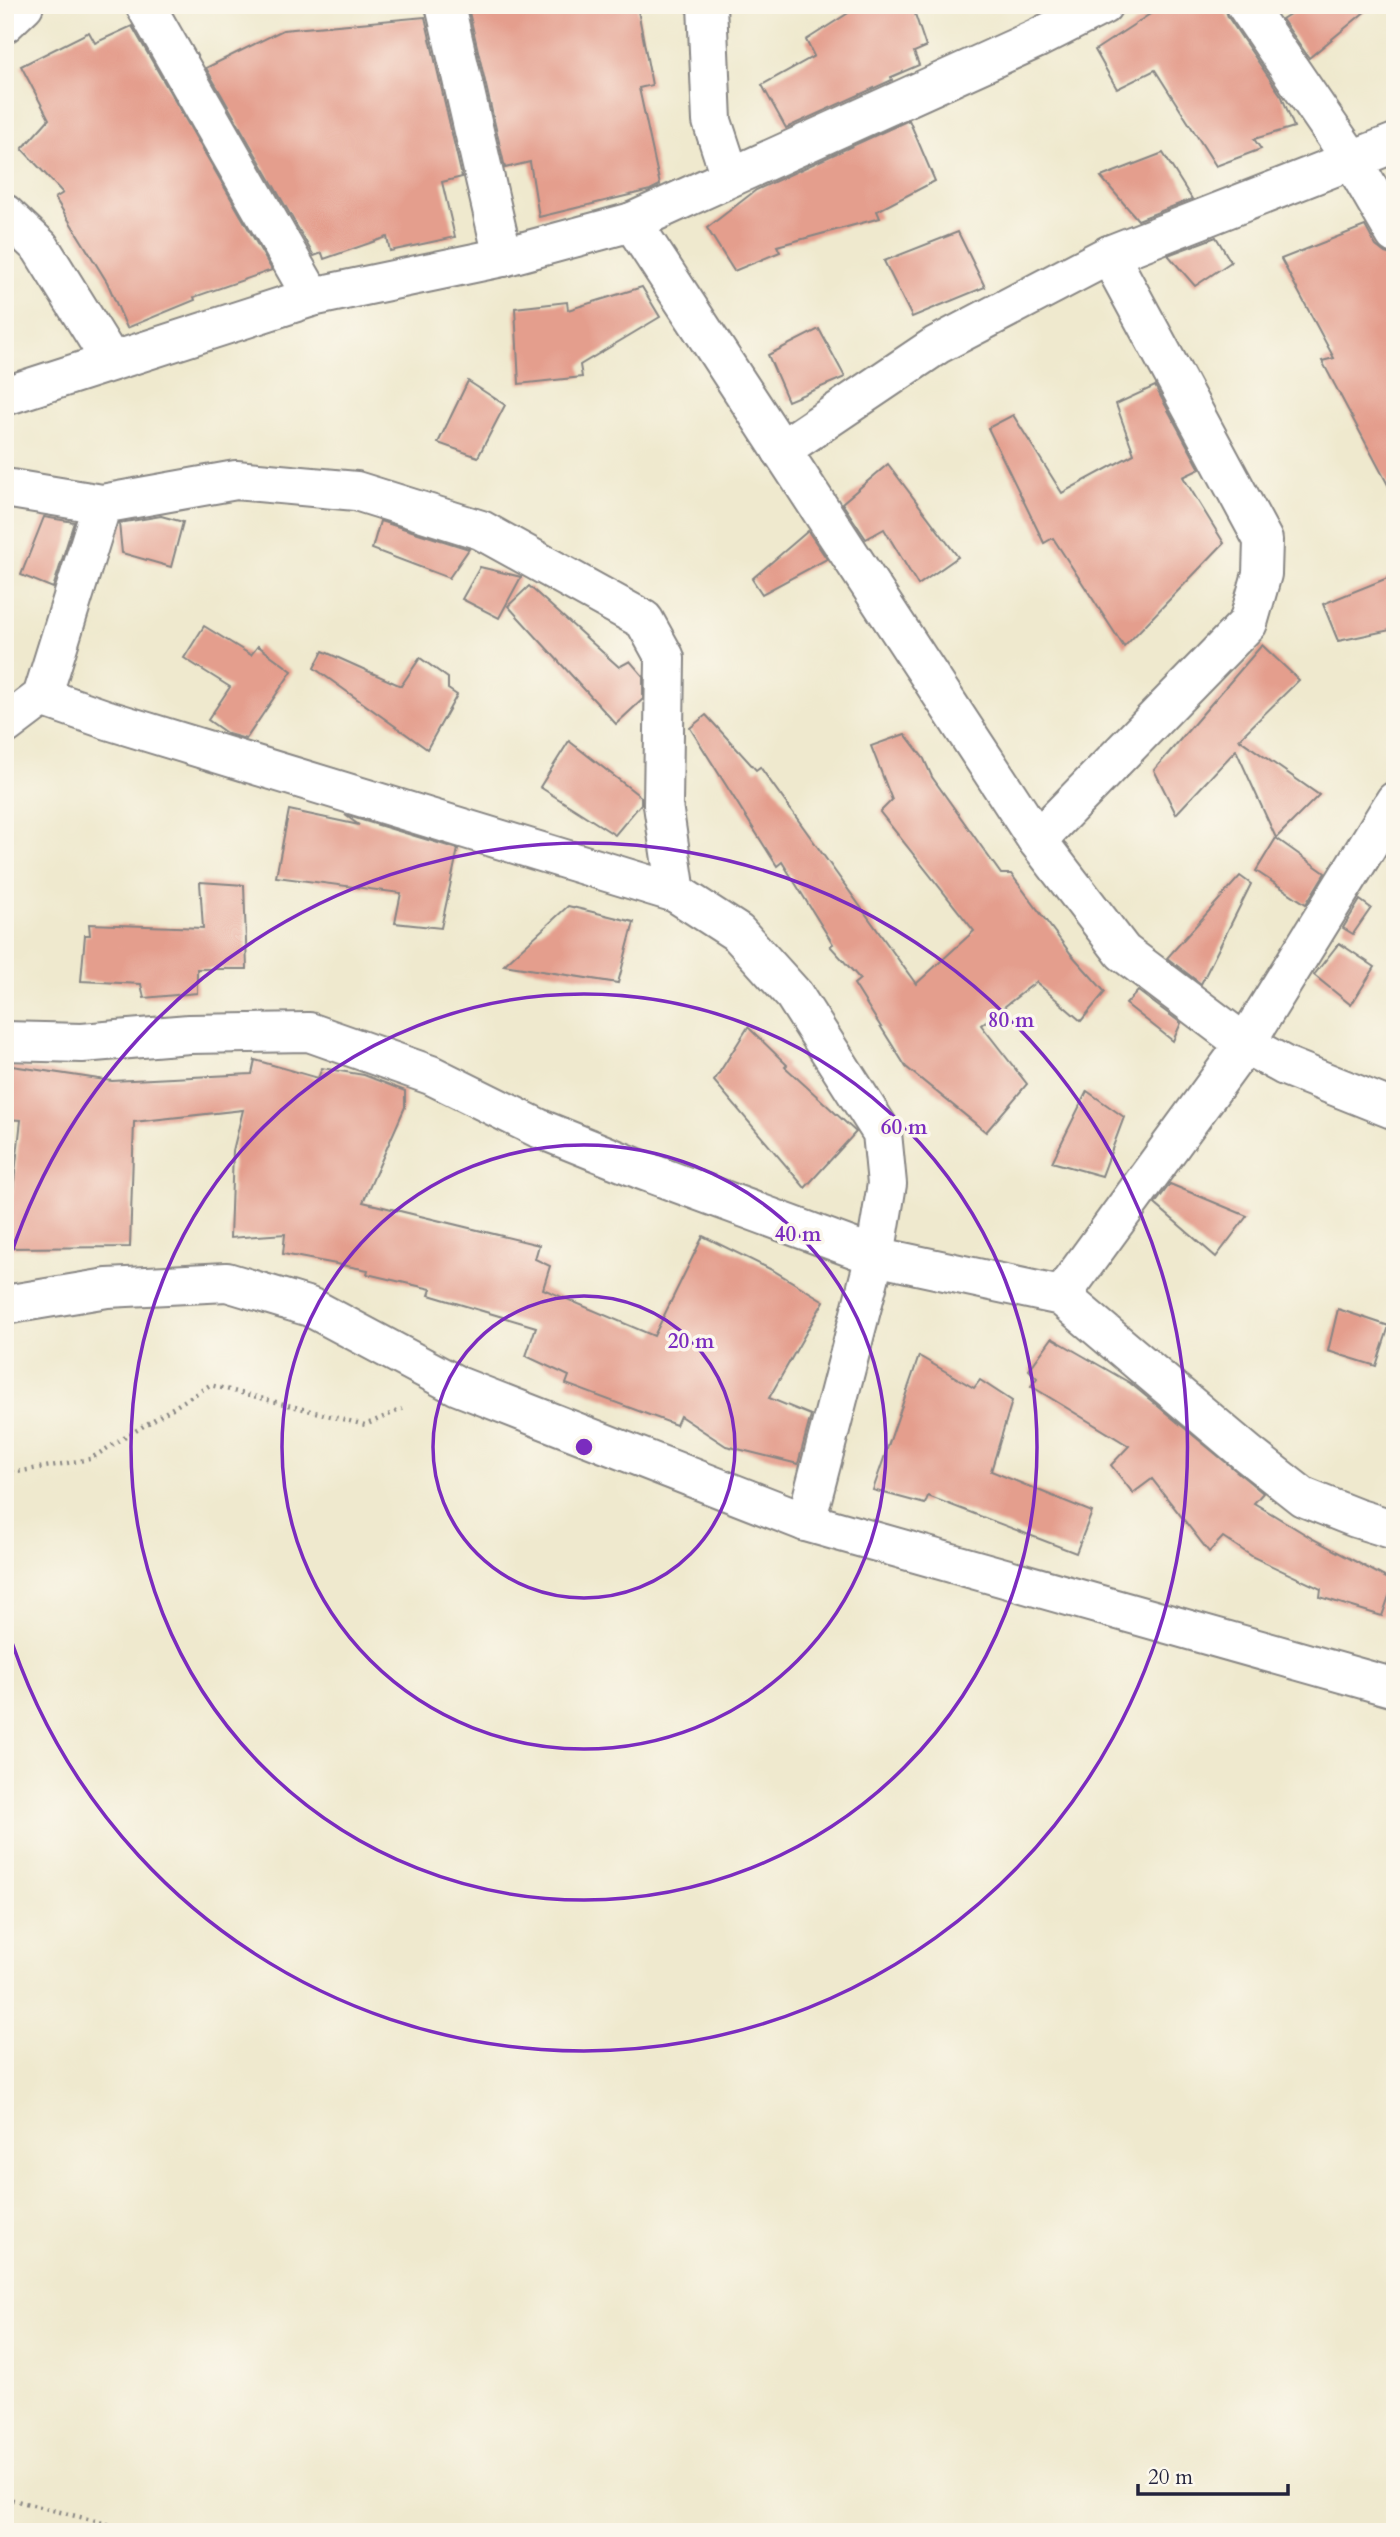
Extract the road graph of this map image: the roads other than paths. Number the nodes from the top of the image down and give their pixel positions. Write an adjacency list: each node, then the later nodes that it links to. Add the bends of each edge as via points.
1 (24, 5): 7 (street)
2 (145, 5): 16 (street)
3 (445, 5): 15 (street)
4 (706, 5): 10 (street, via 712,121)
5 (1103, 5): 10 (street)
6 (1246, 5): 9 (street)
7 (5, 23)
8 (1395, 143): 9 (street)
9 (1352, 160): 13 (street); 14 (street)
10 (730, 176): 12 (street)
11 (5, 214): 17 (street, via 40,247)
12 (632, 222): 15 (street); 19 (street)
13 (1395, 234)
14 (1109, 255): 19 (street, via 937,345); 25 (street, via 1263,540 1262,574 1248,623)
15 (503, 257): 16 (street)
16 (312, 298): 17 (street)
17 (111, 361): 18 (street)
18 (5, 396)
19 (781, 450): 25 (street)
20 (5, 488): 21 (street)
21 (102, 504): 22 (street); 26 (street, via 236,480 356,491 481,530 644,620 665,658 663,805)
22 (43, 697): 23 (street); 26 (street)
23 (5, 725)
24 (1395, 801): 28 (street)
25 (1037, 840): 28 (street, via 1123,952)
26 (676, 893): 30 (street, via 738,933 794,996 882,1133 887,1184)
27 (5, 1041): 30 (street, via 82,1043 189,1034 309,1032 431,1075 538,1128 642,1170)
28 (1245, 1044): 29 (street, via 1320,1081); 31 (street)
29 (1395, 1110)
30 (875, 1256): 31 (street); 33 (street)
31 (1061, 1296): 34 (street, via 1303,1497)
32 (5, 1305): 33 (street, via 107,1288 227,1282 310,1307 458,1386)
33 (806, 1522): 35 (street)
34 (1395, 1530)
35 (1395, 1688)

